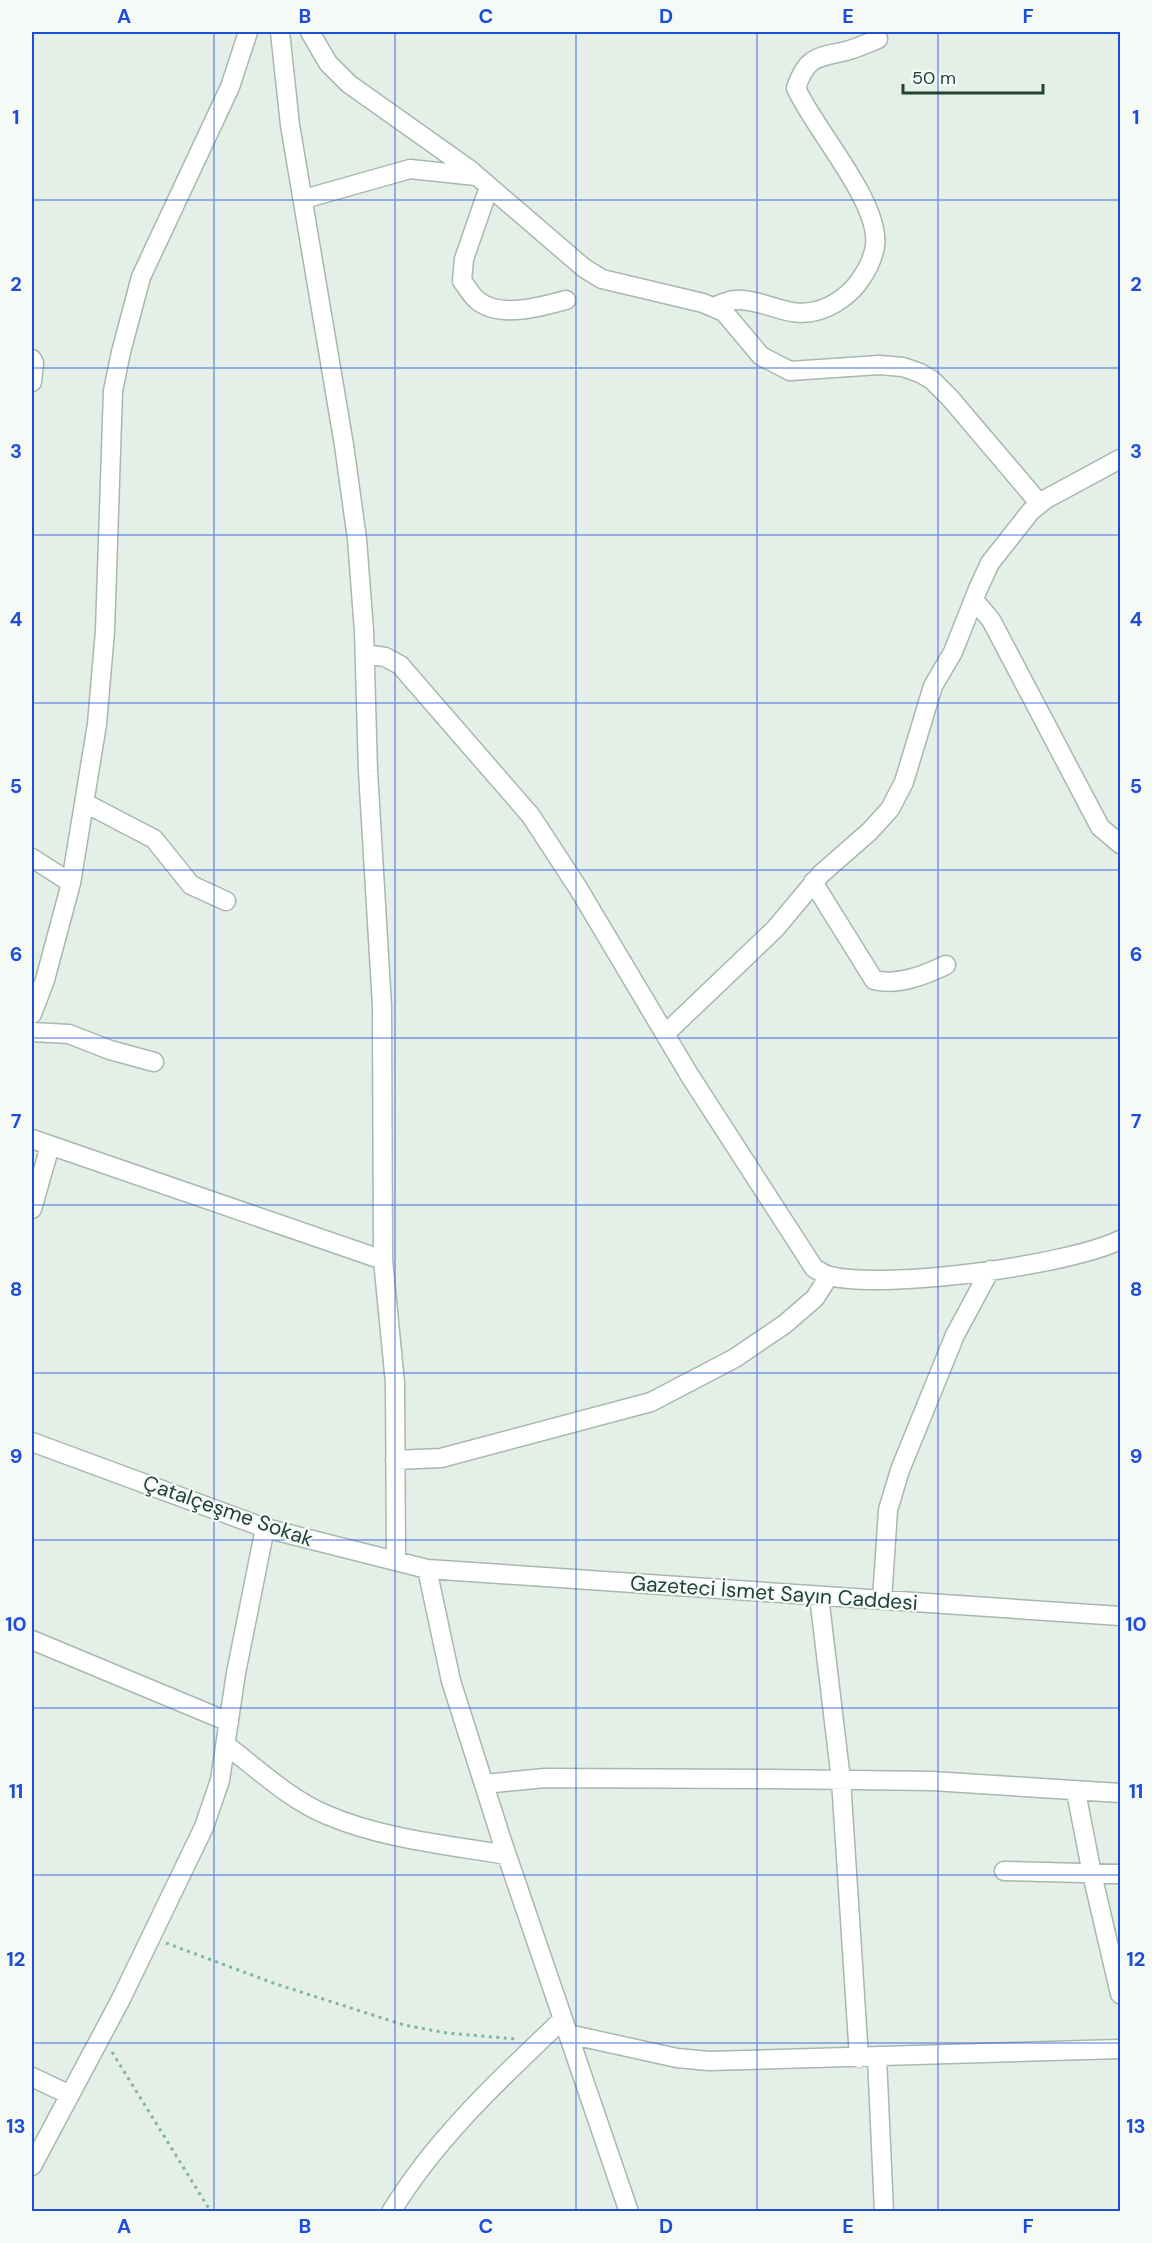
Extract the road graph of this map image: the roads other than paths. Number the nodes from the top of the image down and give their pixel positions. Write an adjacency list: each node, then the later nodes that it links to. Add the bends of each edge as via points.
1 (248, 32): 15 (street, via 230,87 141,277 113,391 105,631 97,724)
2 (280, 32): 6 (street, via 290,125)
3 (310, 32): 5 (street, via 328,63 350,84)
4 (878, 39): 8 (street, via 811,61 802,69 796,88 806,111 849,173 872,222 875,244 869,267 840,300 816,312 791,312 735,300)
5 (483, 181): 6 (street, via 410,169); 7 (street, via 462,281 478,301 508,311); 8 (street, via 563,252 602,279)
6 (304, 198): 14 (street, via 357,539)
7 (566, 300)
8 (713, 307): 12 (street, via 724,312 761,356 790,370 845,365 903,367 932,380)
9 (32, 359): 10 (street)
10 (32, 382)
11 (1120, 459): 12 (street)
12 (1041, 504): 13 (street, via 990,563)
13 (974, 600): 16 (street, via 991,620 1100,827); 18 (street, via 953,652 933,686 904,782 890,809)
14 (365, 654): 24 (street, via 385,657 400,666 531,816); 30 (street, via 382,1006)
15 (84, 803): 19 (street); 20 (street, via 154,839 191,885)
16 (1120, 844)
17 (32, 858): 19 (street)
18 (813, 882): 21 (street, via 874,980 888,983); 24 (street, via 776,929)
19 (71, 884): 22 (street)
20 (226, 901)
21 (946, 965)
22 (32, 1014)
23 (32, 1032): 25 (street, via 69,1034)
24 (665, 1034): 32 (street, via 814,1268)
25 (154, 1062)
26 (32, 1139): 27 (street)
27 (50, 1146): 28 (street); 30 (street)
28 (32, 1209)
29 (1120, 1240): 31 (street, via 1073,1255)
30 (383, 1260): 34 (street, via 395,1383)
31 (990, 1270): 32 (street, via 904,1279); 39 (street, via 955,1335 900,1470 888,1510)
32 (829, 1276): 34 (street, via 815,1298 785,1324 735,1358 651,1402 441,1458)
33 (32, 1442): 35 (street, Çatalçeşme Sokak)
34 (395, 1460): 36 (street)
35 (265, 1528): 36 (street, Çatalçeşme Sokak); 42 (street)
36 (396, 1561): 37 (street, Çatalçeşme Sokak)
37 (427, 1569): 38 (street, Gazeteci İsmet Sayın Caddesi); 45 (street, via 451,1681)
38 (819, 1596): 39 (street, Gazeteci İsmet Sayın Caddesi); 44 (street)
39 (882, 1600): 40 (street, Gazeteci İsmet Sayın Caddesi)
40 (1120, 1616)
41 (32, 1640): 42 (street)
42 (229, 1722): 43 (street)
43 (226, 1745): 48 (street, via 305,1804 326,1815 404,1837); 57 (street, via 220,1780 204,1827)
44 (841, 1780): 45 (street, via 545,1778); 46 (street, via 932,1781); 55 (street)
45 (484, 1784): 48 (street)
46 (1076, 1792): 47 (street); 50 (street)
47 (1120, 1793)
48 (507, 1855): 53 (street)
49 (1004, 1871): 50 (street)
50 (1092, 1874): 51 (street); 52 (street)
51 (1120, 1874)
52 (1120, 1994)
53 (565, 2026): 55 (street, via 677,2058); 59 (street, via 535,2045 498,2081 412,2176); 60 (street)
54 (1120, 2049): 55 (street)
55 (868, 2058): 61 (street)
56 (32, 2078): 57 (street)
57 (69, 2095): 58 (street)
58 (32, 2166)
59 (391, 2211)
60 (630, 2211)
61 (884, 2211)

